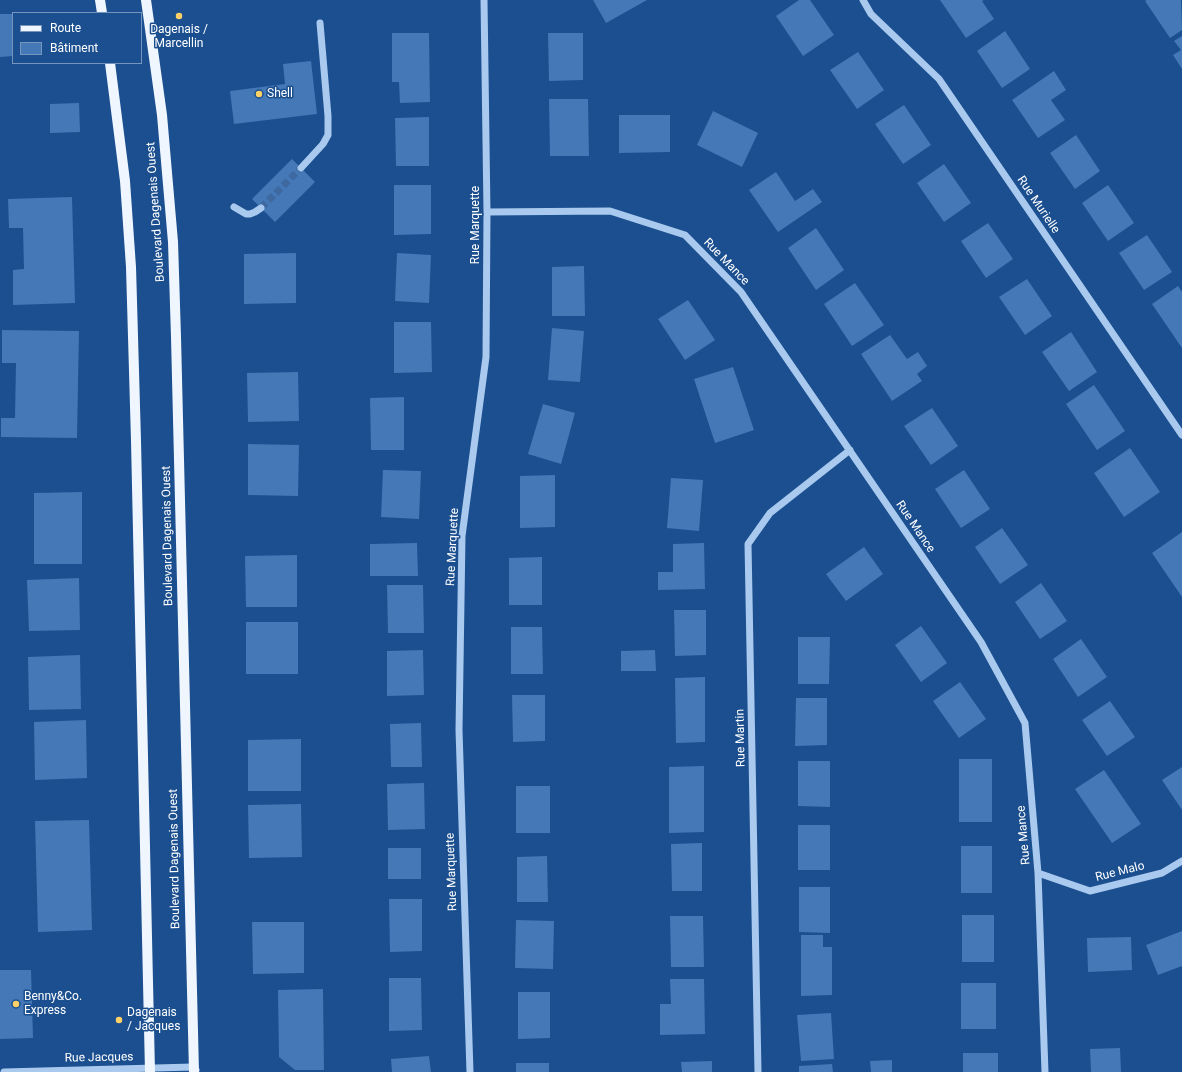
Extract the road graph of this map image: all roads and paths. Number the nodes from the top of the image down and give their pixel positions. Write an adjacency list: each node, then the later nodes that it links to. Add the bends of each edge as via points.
1 (100, 0): 5 (main road)
2 (146, 0): 17 (main road, Boulevard Dagenais Ouest, via 162,116 173,242)
3 (484, 0): 11 (street, Rue Marquette)
4 (863, 0): 12 (street, Rue Murielle, via 871,14 939,79)
5 (102, 12)
6 (320, 23): 8 (street, via 328,135)
7 (110, 64): 16 (main road, via 125,181 131,267)
8 (301, 168)
9 (234, 207): 10 (street, via 246,214)
10 (261, 208)
11 (487, 212): 13 (street, Rue Mance, via 610,211 685,235 741,292); 19 (street, Rue Marquette, via 486,357 462,536 459,730)
12 (1182, 434)
13 (850, 450): 15 (street, Rue Mance, via 981,642 1025,723); 20 (street, Rue Martin, via 770,513 748,544)
14 (1182, 861): 15 (street, Rue Malo, via 1162,873 1090,891)
15 (1038, 873): 21 (street, Rue Mance)
16 (150, 1070): 17 (street, Rue Jacques); 18 (street, Rue Jacques)
17 (195, 1070)
18 (4, 1072)
19 (470, 1072)
20 (758, 1072)
21 (1045, 1072)

